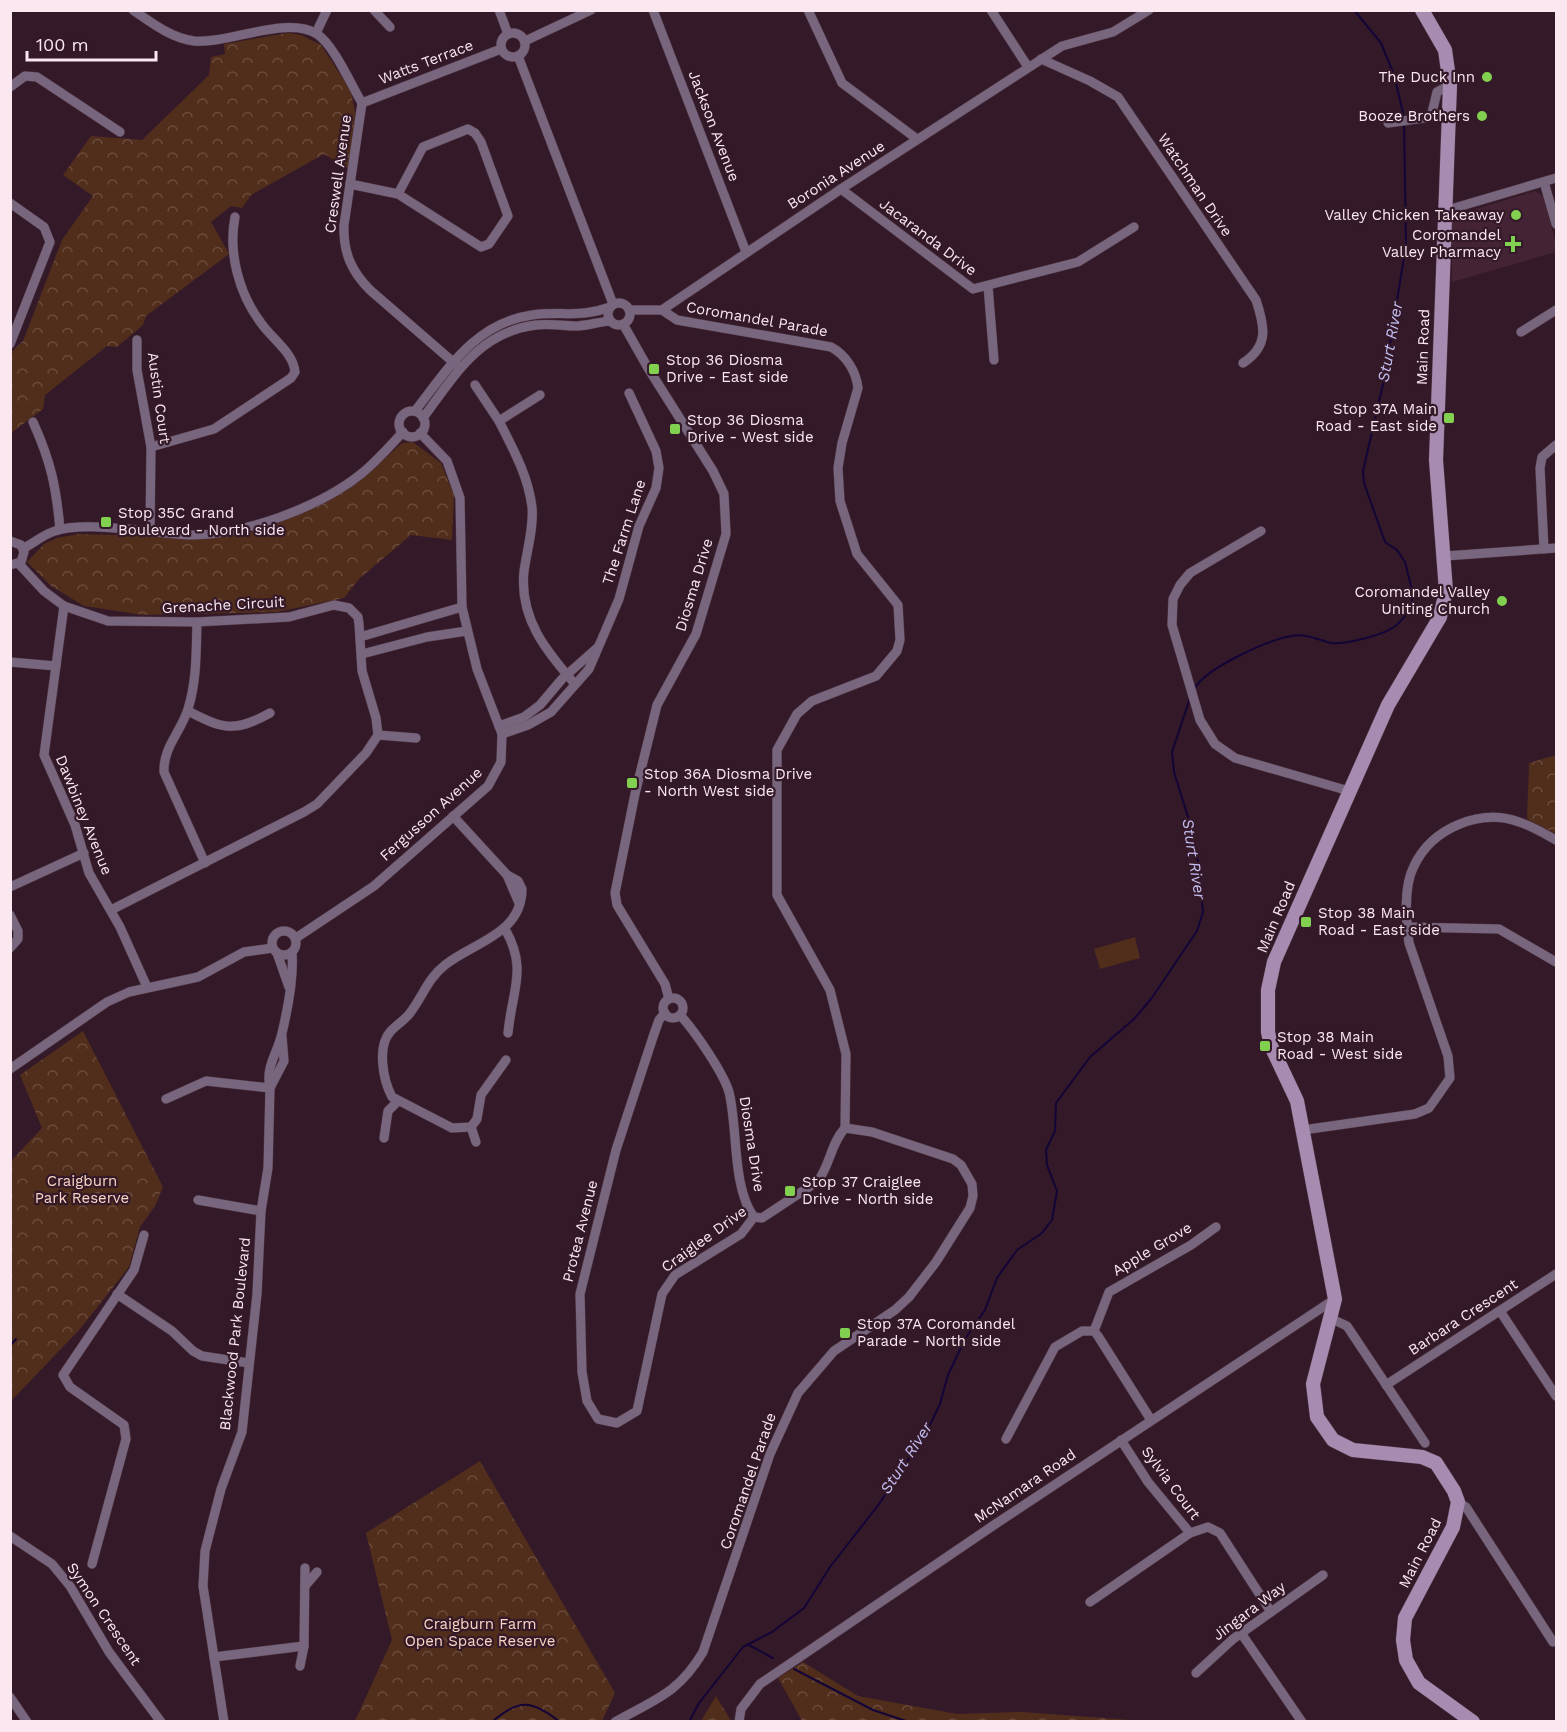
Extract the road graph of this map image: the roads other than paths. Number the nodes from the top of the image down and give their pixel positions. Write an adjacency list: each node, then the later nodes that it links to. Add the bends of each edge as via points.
1 (133, 10): 12 (street, via 170,34 194,41 287,28)
2 (327, 10): 12 (street)
3 (374, 10): 11 (street)
4 (499, 10): 13 (street)
5 (591, 10): 14 (street)
6 (653, 10): 35 (street, Jackson Avenue)
7 (808, 10): 24 (street, via 842,83)
8 (991, 10): 18 (street)
9 (1149, 10): 17 (street, Boronia Avenue, via 1113,32 1069,42)
10 (1422, 10): 19 (main road, Main Road, via 1445,50)
11 (390, 27)
12 (316, 33): 21 (street, Creswell Avenue)
13 (508, 34): 14 (street, via 516,33); 15 (street)
14 (525, 42): 16 (street)
15 (501, 49): 16 (street, via 506,56); 21 (street, Watts Terrace)
16 (518, 56): 37 (street)
17 (1041, 59): 18 (street, Boronia Avenue); 47 (street, Watchman Drive, via 1118,97 1256,300 1263,328 1261,346)
18 (1028, 67): 24 (street, Boronia Avenue)
19 (1450, 85): 22 (street, via 1437,92 1431,117); 31 (main road, Main Road)
20 (10, 87): 23 (street, via 25,76 37,77)
21 (362, 103): 27 (street, Creswell Avenue)
22 (1388, 123)
23 (120, 132)
24 (917, 139): 28 (street, Boronia Avenue)
25 (1557, 178): 26 (street)
26 (1544, 182): 31 (street); 33 (street)
27 (350, 184): 29 (street); 48 (street, Creswell Avenue, via 344,243 357,277)
28 (841, 189): 35 (street, Boronia Avenue); 36 (street, Jacaranda Drive, via 973,289)
29 (398, 194): 29 (street, via 481,248 489,244 508,216 478,136 468,129 423,147)
30 (10, 204): 45 (street, via 44,226 50,242)
31 (1444, 212): 67 (main road, Main Road, via 1436,460)
32 (235, 217): 59 (street, via 233,240 241,287 261,324 292,360 295,372 214,429)
33 (1557, 224)
34 (1134, 227): 36 (street, Jacaranda Drive, via 1078,262)
35 (746, 252): 39 (street, Boronia Avenue)
36 (988, 286): 46 (street)
37 (611, 305): 38 (street, via 623,303); 41 (street); 48 (street, via 592,314 534,314 504,320 483,332)
38 (629, 310): 39 (street, Coromandel Parade); 42 (street)
39 (662, 310): 112 (street, Coromandel Parade, via 677,320 831,347 844,356 857,382 838,468 840,501 857,554 898,605 900,640 897,651 876,676 812,701 797,714 777,750 777,896 830,990 836,1009 846,1054)
40 (1557, 310): 43 (street)
41 (610, 321): 42 (street); 48 (street, via 512,329)
42 (624, 324): 102 (street, Diosma Drive, via 713,471 724,494 727,518 726,534 696,634 657,705 615,892 617,905 665,984)
43 (1521, 332)
44 (137, 340): 59 (street, Austin Court, via 137,370)
45 (10, 344)
46 (994, 360)
47 (1243, 363)
48 (457, 366): 52 (street); 53 (street)
49 (475, 385): 54 (street)
50 (629, 393): 74 (street, The Farm Lane, via 656,451 659,468 619,600)
51 (540, 395): 54 (street)
52 (415, 411): 53 (street); 56 (street, via 401,417 399,425)
53 (423, 418): 57 (street)
54 (499, 421): 78 (street, via 523,469 532,510 524,573 526,610 544,648)
55 (33, 422): 60 (street, via 51,466)
56 (403, 432): 57 (street, via 413,436); 62 (street, via 354,479 266,523 214,534)
57 (420, 433): 70 (street, Fergusson Avenue, via 447,462 460,498)
58 (1557, 445): 66 (street, via 1542,457 1540,468)
59 (151, 447): 62 (street, Austin Court)
60 (60, 529): 62 (street); 64 (street)
61 (1261, 531): 85 (street, via 1190,573 1173,599 1172,625 1193,697 1205,731 1226,753)
62 (150, 532)
63 (10, 541): 64 (street)
64 (24, 548): 68 (street, via 23,559)
65 (1557, 548): 66 (street)
66 (1544, 549): 67 (street)
67 (1444, 556): 85 (main road, Main Road, via 1446,591 1440,617 1388,705)
68 (15, 565): 69 (street, Grenache Circuit)
69 (64, 606): 71 (street, Grenache Circuit, via 108,621); 77 (street, Dawbiney Avenue)
70 (462, 607): 72 (street, Fergusson Avenue); 73 (street)
71 (196, 622): 73 (street, Grenache Circuit, via 289,617 341,605 358,617); 80 (street, via 196,683)
72 (467, 631): 75 (street); 82 (street, Fergusson Avenue)
73 (360, 637): 75 (street, Grenache Circuit)
74 (599, 647): 78 (street, The Farm Lane); 79 (street, The Farm Lane, via 589,669)
75 (362, 654): 83 (street, Grenache Circuit, via 362,670)
76 (10, 662): 77 (street)
77 (56, 666): 88 (street, Dawbiney Avenue, via 44,755)
78 (567, 675): 79 (street); 82 (street, The Farm Lane, via 532,711)
79 (575, 684): 82 (street, The Farm Lane, via 540,719)
80 (188, 711): 81 (street, via 216,725 245,727); 89 (street, via 167,750 164,772)
81 (270, 713)
82 (501, 730): 86 (street, Fergusson Avenue, via 504,749 495,776)
83 (378, 735): 84 (street); 89 (street, via 317,804)
84 (416, 738)
85 (1349, 791): 113 (main road, Main Road, via 1270,976 1269,1039 1292,1087)
86 (453, 816): 94 (street, via 507,875 518,880 522,889 520,905); 95 (street, Fergusson Avenue, via 366,891)
87 (1557, 840): 93 (street, via 1519,822 1496,818 1452,826 1430,842 1413,866 1408,886)
88 (84, 853): 90 (street); 91 (street, Dawbiney Avenue, via 89,873)
89 (205, 863): 91 (street)
90 (10, 887)
91 (111, 910): 100 (street, Dawbiney Avenue)
92 (10, 915): 96 (street, via 18,931 18,939)
93 (1407, 927): 99 (street, via 1499,929); 113 (street, via 1448,1056 1450,1078 1429,1108 1415,1114)
94 (505, 929): 105 (street, via 516,948 519,964); 110 (street, via 445,964 428,981 410,1014 383,1043 389,1092)
95 (296, 938): 97 (street, via 282,931 273,939); 98 (street)
96 (10, 948)
97 (275, 950): 98 (street, via 284,956); 100 (street, via 244,952 198,976); 101 (street, Blackwood Park Boulevard)
98 (292, 953): 101 (street, Blackwood Park Boulevard)
99 (1557, 962)
100 (147, 987): 107 (street, via 107,1002)
101 (289, 987): 108 (street, Blackwood Park Boulevard, via 282,1036 284,1061)
102 (669, 999): 103 (street, via 663,1007); 104 (street, via 682,1003)
103 (665, 1013): 104 (street); 130 (street, Protea Avenue, via 652,1037 616,1150 580,1294 582,1372 587,1401 598,1419 608,1422 617,1423)
104 (680, 1015): 118 (street, Diosma Drive, via 727,1087 744,1196)
105 (507, 1033)
106 (506, 1060): 111 (street, via 481,1095 477,1119)
107 (10, 1069)
108 (270, 1088): 109 (street, via 206,1080); 117 (street, Blackwood Park Boulevard, via 268,1168)
109 (166, 1099)
110 (397, 1101): 111 (street, via 452,1128); 114 (street, via 388,1112)
111 (471, 1127): 115 (street)
112 (845, 1128): 118 (street, Craiglee Drive, via 837,1136 818,1182 762,1218); 157 (street, Coromandel Parade, via 872,1132 953,1160 969,1175 972,1184 969,1208 909,1297 834,1351 798,1394 770,1454 703,1652 693,1670 673,1691)
113 (1303, 1130): 123 (main road, Main Road)
114 (384, 1138)
115 (476, 1142)
116 (198, 1200): 117 (street)
117 (261, 1211): 127 (street, Blackwood Park Boulevard)
118 (754, 1217): 130 (street, Craiglee Drive, via 741,1234 667,1284)
119 (1216, 1227): 126 (street, Apple Grove, via 1109,1292)
120 (144, 1235): 122 (street, via 134,1270)
121 (1557, 1274): 124 (street, Barbara Crescent)
122 (117, 1294): 127 (street, via 202,1356); 139 (street, via 63,1375 70,1387 124,1425 126,1439)
123 (1335, 1299): 125 (main road, Main Road); 131 (street, McNamara Road)
124 (1500, 1311): 128 (street, Barbara Crescent); 129 (street)
125 (1332, 1319): 128 (street, via 1347,1326); 135 (main road, Main Road, via 1313,1383 1317,1417 1324,1429 1333,1440 1353,1450 1422,1456 1436,1463)
126 (1094, 1331): 131 (street); 132 (street, via 1082,1331 1055,1347)
127 (249, 1363): 150 (street, Blackwood Park Boulevard, via 242,1432 221,1489 205,1551 203,1586)
128 (1386, 1385): 134 (street)
129 (1557, 1396)
130 (637, 1411)
131 (1151, 1420): 133 (street, McNamara Road)
132 (1006, 1439)
133 (1121, 1440): 136 (street, Sylvia Court, via 1148,1482); 158 (street, McNamara Road, via 760,1684 741,1709)
134 (1425, 1443)
135 (1458, 1502): 148 (street, via 1466,1507); 160 (main road, Main Road, via 1453,1527 1405,1618 1403,1640 1406,1660 1419,1683)
136 (1190, 1533): 145 (street, Sylvia Court); 146 (street, via 1208,1527 1220,1533)
137 (10, 1536): 155 (street, Symon Crescent, via 52,1564 70,1586 110,1652)
138 (84, 1549): 139 (street)
139 (95, 1551): 140 (street)
140 (92, 1564)
141 (305, 1568): 144 (street)
142 (317, 1572): 144 (street)
143 (1323, 1575): 146 (street, Jingara Way)
144 (305, 1586): 149 (street)
145 (1090, 1602)
146 (1271, 1612): 147 (street, Jingara Way)
147 (1241, 1633): 152 (street, Jingara Way); 159 (street)
148 (1554, 1641)
149 (303, 1646): 150 (street); 151 (street)
150 (214, 1657): 156 (street, Blackwood Park Boulevard)
151 (300, 1666)
152 (1196, 1673)
153 (10, 1697): 154 (street)
154 (27, 1722)
155 (161, 1722)
156 (224, 1722)
157 (615, 1722)
158 (738, 1722)
159 (1302, 1722)
160 (1473, 1722)

